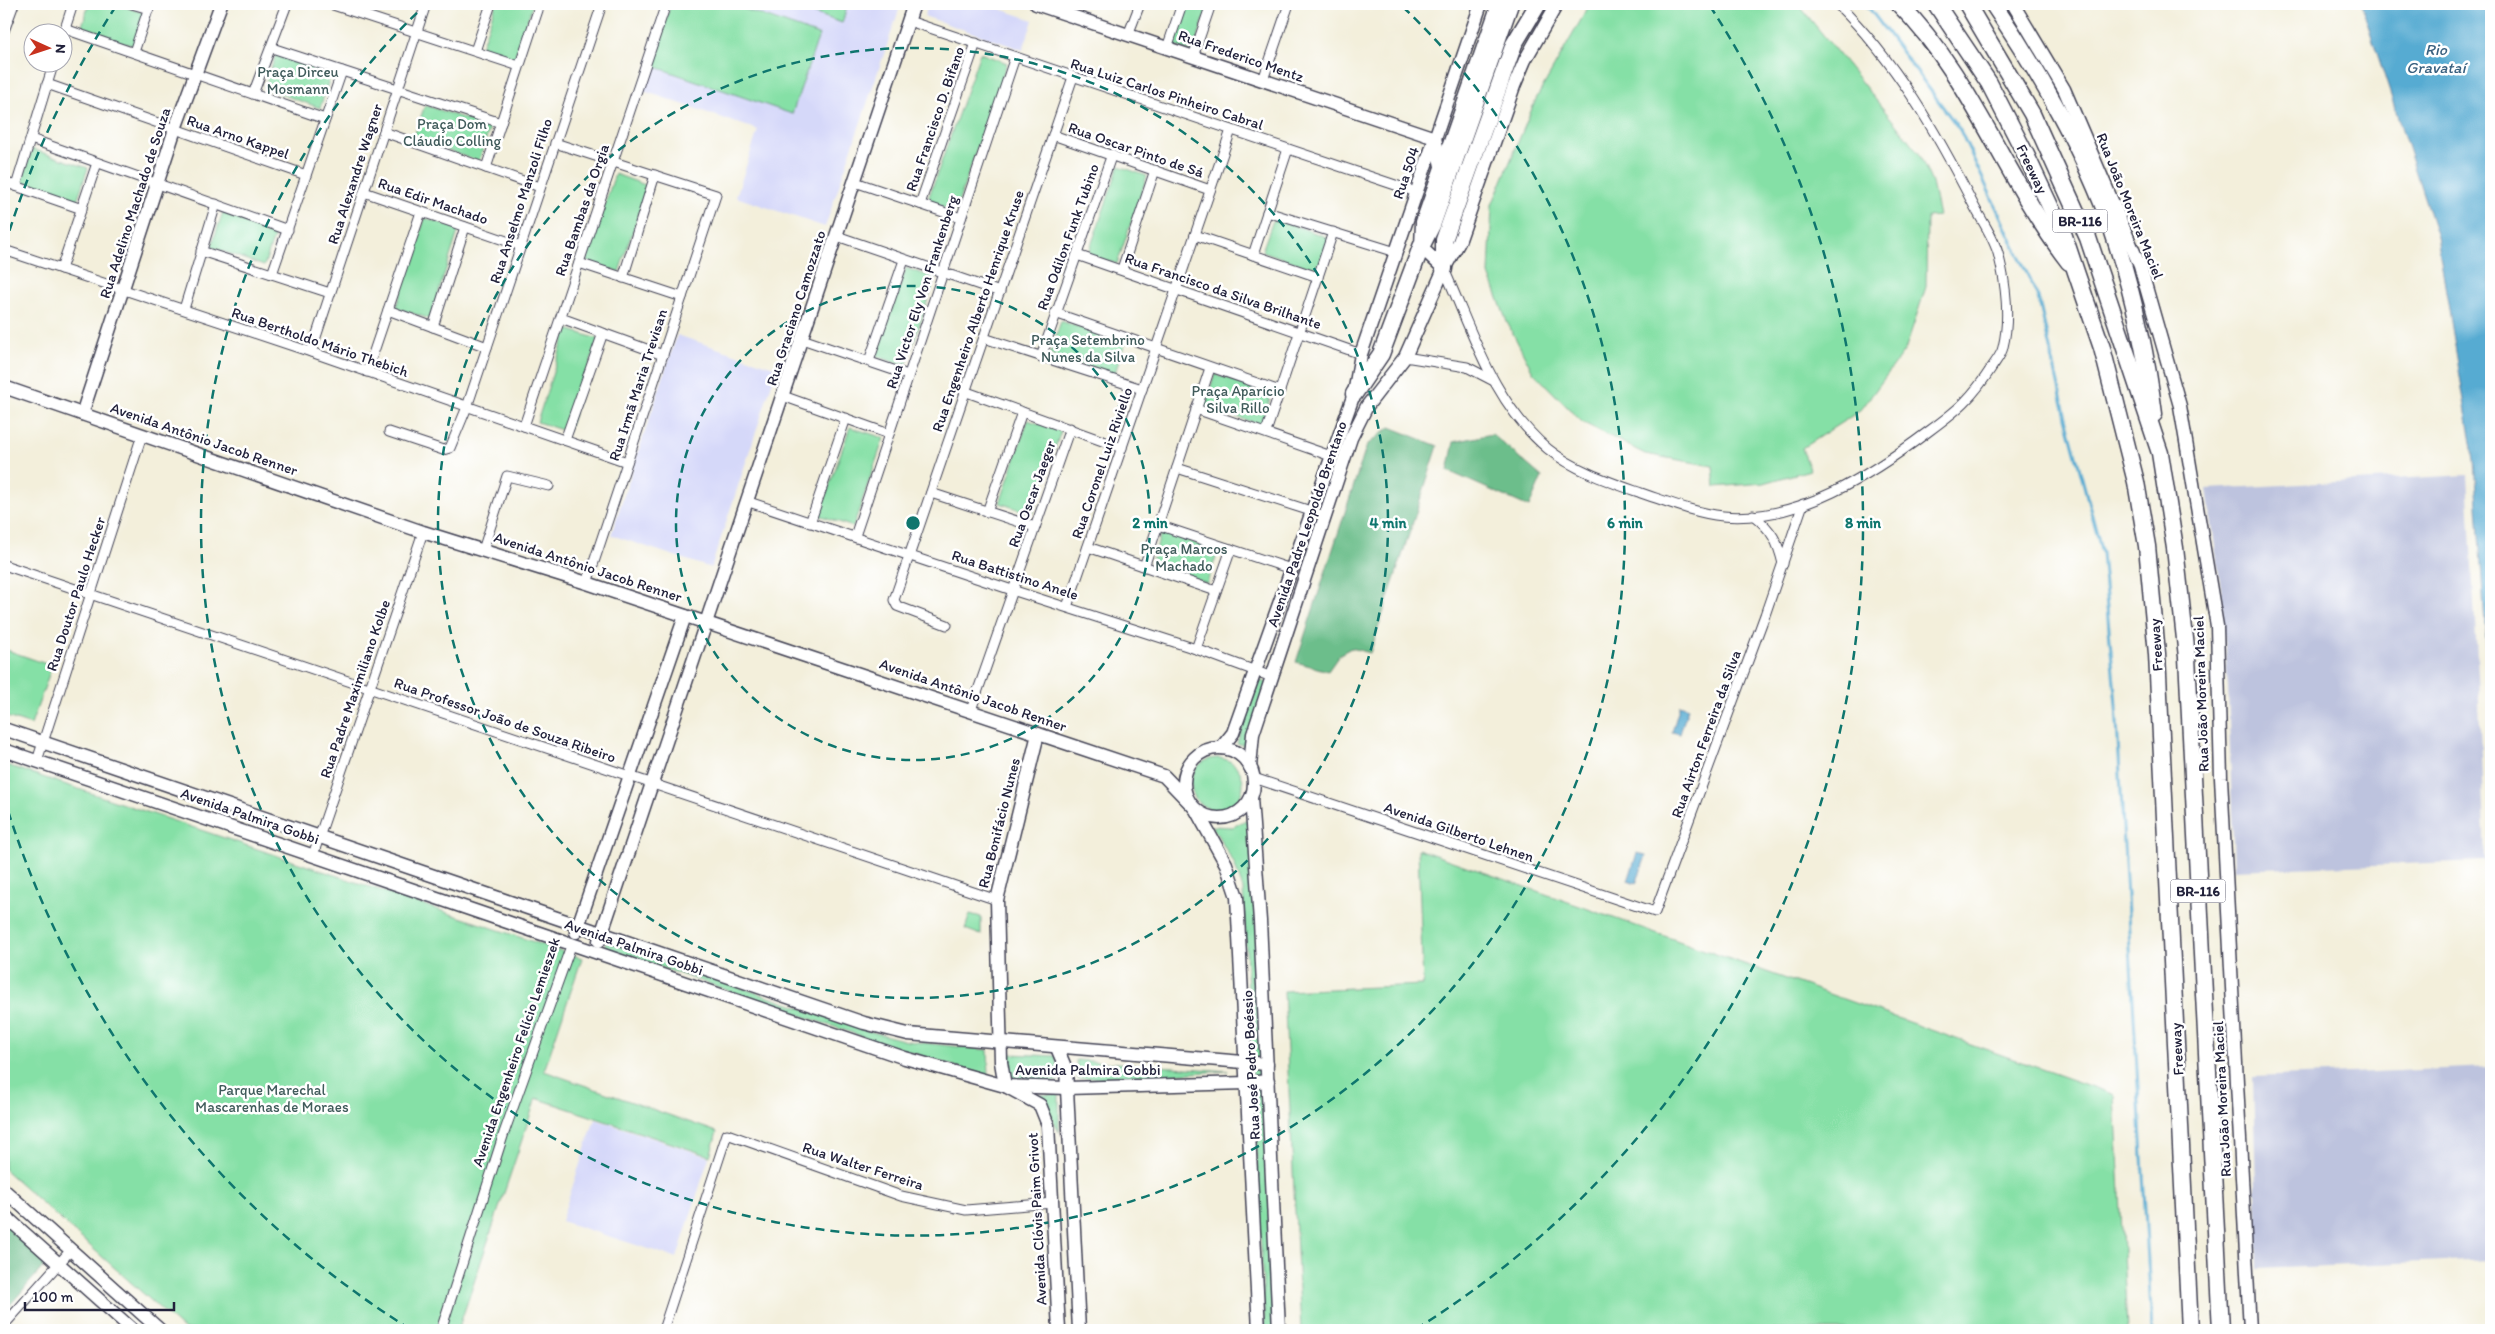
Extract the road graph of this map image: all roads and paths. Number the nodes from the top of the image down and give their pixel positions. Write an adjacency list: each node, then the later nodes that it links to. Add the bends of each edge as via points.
1 (73, 4): 31 (street)
2 (132, 4): 28 (street)
3 (221, 4): 46 (street, Rua Adelino Machado de Souza)
4 (287, 4): 37 (street)
5 (330, 4): 33 (street)
6 (426, 4): 33 (street, Rua Alexandre Wagner)
7 (491, 4): 39 (street)
8 (540, 4): 43 (street)
9 (602, 4): 60 (street, Rua Anselmo Manzoli Filho)
10 (666, 4): 63 (street, Rua Bambas da Orgia)
11 (914, 4): 30 (street, Rua Graciano Camozzato)
12 (1036, 4): 35 (street, Rua Frederico Mentz)
13 (1140, 4): 35 (street)
14 (1182, 4): 38 (street)
15 (1211, 4): 42 (street)
16 (1289, 4): 48 (street)
17 (1481, 4): 58 (street, Rua 504)
18 (1498, 4): 65 (street)
19 (1510, 4): 90 (highway, via 1432,225)
20 (1538, 4): 100 (highway, via 1514,44 1444,240)
21 (1556, 4): 100 (street, Avenida Padre Leopoldo Brentano, via 1521,68 1459,242)
22 (1837, 4): 160 (street, via 1878,48 1940,140 1999,254 2007,314 2003,350 1963,406 1895,457 1829,494)
23 (1899, 4): 101 (highway, via 1936,49 2009,165 2045,232)
24 (1936, 4): 101 (highway, Freeway / BR-116, via 1989,83 2064,236)
25 (1967, 4): 153 (highway, Freeway / BR-116, via 2032,114 2088,238)
26 (1993, 4): 153 (highway, via 2015,36 2088,172 2111,228 2147,361)
27 (2013, 4): 238 (street, Rua João Moreira Maciel, via 2064,89 2140,266 2180,406 2217,626 2221,778)
28 (149, 6): 40 (street)
29 (10, 7): 32 (street)
30 (909, 21): 36 (street, Rua Luiz Carlos Pinheiro Cabral); 71 (street, Rua Graciano Camozzato)
31 (67, 22)
32 (4, 31)
33 (416, 32): 39 (street); 50 (street, Rua Alexandre Wagner)
34 (72, 35): 40 (street)
35 (1128, 35): 38 (street, Rua Frederico Mentz)
36 (976, 43): 41 (street, Rua Luiz Carlos Pinheiro Cabral); 79 (street, Rua Francisco D. Bifano)
37 (272, 48): 44 (street); 51 (street)
38 (1167, 48): 42 (street, Rua Frederico Mentz)
39 (475, 51): 43 (street)
40 (134, 52): 46 (street)
41 (1015, 57): 47 (street, Rua Luiz Carlos Pinheiro Cabral); 83 (street, Rua Victor Ely Von Frankenberg)
42 (1193, 57): 48 (street, Rua Frederico Mentz)
43 (519, 66): 53 (street)
44 (342, 71): 50 (street); 52 (street)
45 (51, 72): 49 (street)
46 (197, 74): 51 (street); 54 (street, Rua Adelino Machado de Souza)
47 (1073, 78): 55 (street, Rua Luiz Carlos Pinheiro Cabral); 57 (street, Rua Engenheiro Alberto Henrique Kruse)
48 (1263, 80): 58 (street, Rua Frederico Mentz)
49 (48, 84): 54 (street, Rua Arno Kappel); 59 (street)
50 (398, 89): 53 (street); 56 (street, Rua Alexandre Wagner)
51 (253, 94): 52 (street)
52 (325, 119): 68 (street)
53 (501, 123): 66 (street)
54 (175, 129): 68 (street, Rua Arno Kappel); 72 (street, Rua Adelino Machado de Souza)
55 (1231, 130): 61 (street, Rua Luiz Carlos Pinheiro Cabral); 75 (street, Rua Coronel Luiz Riviello)
56 (384, 132): 66 (street); 76 (street, Rua Alexandre Wagner)
57 (1054, 135): 62 (street, Rua Oscar Pinto de Sá); 108 (street, Rua Engenheiro Alberto Henrique Kruse)
58 (1435, 138): 65 (street); 77 (street, Rua 504)
59 (31, 139): 64 (street); 73 (street)
60 (555, 143): 63 (street); 74 (street, Rua Anselmo Manzoli Filho)
61 (1288, 149): 77 (street, Rua Luiz Carlos Pinheiro Cabral); 82 (street)
62 (1112, 154): 67 (street, Rua Oscar Pinto de Sá); 94 (street, Rua Odilon Funk Tubino)
63 (613, 162): 69 (street); 97 (street, Rua Bambas da Orgia)
64 (97, 163): 72 (street); 80 (street)
65 (1441, 166): 90 (street, via 1422,222)
66 (486, 168): 74 (street)
67 (1155, 170): 75 (street, Rua Oscar Pinto de Sá); 99 (street)
68 (306, 175): 85 (street)
69 (655, 175): 105 (street); 110 (street, Rua Irmã Maria Trevisan, via 716,195)
70 (4, 182): 73 (street)
71 (855, 182): 79 (street); 88 (street, Rua Graciano Camozzato)
72 (159, 185): 78 (street); 106 (street, Rua Adelino Machado de Souza)
73 (16, 186): 80 (street)
74 (540, 187): 89 (street, Rua Anselmo Manzoli Filho)
75 (1210, 190): 87 (street, Rua Coronel Luiz Riviello)
76 (364, 192): 81 (street, Rua Edir Machado); 109 (street, Rua Alexandre Wagner)
77 (1416, 192): 93 (street, Rua 504)
78 (216, 204): 85 (street); 92 (street)
79 (920, 204): 83 (street)
80 (82, 209): 98 (street)
81 (421, 212): 84 (street, Rua Edir Machado); 112 (street)
82 (1268, 212): 86 (street); 95 (street)
83 (961, 218): 102 (street, Rua Victor Ely Von Frankenberg)
84 (465, 227): 89 (street, Rua Edir Machado); 115 (street)
85 (288, 230): 103 (street)
86 (1333, 232): 93 (street); 104 (street)
87 (1195, 235): 95 (street); 107 (street, Rua Coronel Luiz Riviello)
88 (837, 236): 96 (street); 119 (street, Rua Graciano Camozzato)
89 (521, 246): 120 (street, Rua Anselmo Manzoli Filho)
90 (1421, 247): 100 (street); 136 (highway, via 1381,354)
91 (4, 250): 98 (street, Rua Bertholdo Mário Thebich)
92 (202, 251): 103 (street); 111 (street)
93 (1396, 252): 123 (street, Rua 504)
94 (1076, 255): 99 (street, Rua Francisco da Silva Brilhante); 113 (street, Rua Odilon Funk Tubino)
95 (1253, 255): 104 (street)
96 (904, 260): 102 (street); 127 (street)
97 (579, 263): 105 (street); 114 (street, Rua Bambas da Orgia)
98 (62, 268): 106 (street, Rua Bertholdo Mário Thebich)
99 (1122, 269): 107 (street, Rua Francisco da Silva Brilhante)
100 (1444, 269): 126 (street, Avenida Padre Leopoldo Brentano); 131 (street)
101 (2076, 272): 236 (highway, Freeway / BR-116, via 2120,411 2147,546 2157,663)
102 (943, 273): 108 (street); 130 (street, Rua Victor Ely Von Frankenberg)
103 (272, 274): 109 (street)
104 (1318, 277): 116 (street)
105 (623, 278): 110 (street)
106 (124, 289): 111 (street, Rua Bertholdo Mário Thebich); 141 (street, Rua Adelino Machado de Souza)
107 (1176, 290): 116 (street, Rua Francisco da Silva Brilhante); 121 (street, Rua Coronel Luiz Riviello)
108 (1000, 292): 118 (street, Rua Engenheiro Alberto Henrique Kruse)
109 (330, 293): 122 (street, Rua Alexandre Wagner)
110 (682, 298): 124 (street, Rua Irmã Maria Trevisan)
111 (184, 309): 122 (street, Rua Bertholdo Mário Thebich)
112 (388, 310): 115 (street); 129 (street)
113 (1055, 313): 121 (street); 125 (street, Rua Odilon Funk Tubino)
114 (560, 318): 117 (street); 143 (street, Rua Bambas da Orgia)
115 (433, 327): 120 (street)
116 (1300, 332): 123 (street, Rua Francisco da Silva Brilhante); 134 (street)
117 (603, 333): 124 (street); 151 (street)
118 (984, 338): 125 (street); 135 (street, Rua Engenheiro Alberto Henrique Kruse)
119 (802, 339): 127 (street); 137 (street, Rua Graciano Camozzato)
120 (487, 347): 138 (street, Rua Anselmo Manzoli Filho)
121 (1156, 349): 128 (street); 133 (street, Rua Coronel Luiz Riviello)
122 (311, 352): 129 (street, Rua Bertholdo Mário Thebich)
123 (1361, 354): 136 (street, Avenida Padre Leopoldo Brentano)
124 (663, 355): 155 (street, Rua Irmã Maria Trevisan)
125 (1041, 357): 133 (street)
126 (1405, 357): 131 (street, via 1467,367); 150 (street, Avenida Padre Leopoldo Brentano, via 1367,406)
127 (869, 361): 130 (street)
128 (1210, 368): 134 (street); 139 (street)
129 (367, 372): 138 (street, Rua Bertholdo Mário Thebich)
130 (908, 375): 149 (street, Rua Victor Ely Von Frankenberg)
131 (1492, 380): 163 (street, via 1514,416 1550,450 1586,471 1692,510 1724,516)
132 (4, 387): 141 (street, Avenida Antônio Jacob Renner)
133 (1142, 389): 152 (street, Rua Coronel Luiz Riviello)
134 (1280, 390): 146 (street)
135 (964, 391): 140 (street); 158 (street, Rua Engenheiro Alberto Henrique Kruse)
136 (1354, 394): 147 (street, Avenida Padre Leopoldo Brentano)
137 (784, 396): 142 (street); 159 (street, Rua Graciano Camozzato)
138 (467, 407): 143 (street, Rua Bertholdo Mário Thebich); 145 (street, Rua Anselmo Manzoli Filho, via 447,450)
139 (1196, 409): 146 (street); 156 (street)
140 (1022, 412): 144 (street); 161 (street)
141 (82, 414): 148 (street, Avenida Antônio Jacob Renner)
142 (846, 418): 149 (street); 165 (street)
143 (524, 426): 151 (street, Rua Bertholdo Mário Thebich)
144 (1070, 428): 152 (street); 167 (street, Rua Oscar Jaeger)
145 (388, 432)
146 (1266, 432): 154 (street)
147 (1339, 433): 150 (street); 154 (street, Avenida Padre Leopoldo Brentano)
148 (142, 434): 168 (street, Avenida Antônio Jacob Renner); 181 (street, Rua Doutor Paulo Hecker)
149 (889, 434): 169 (street, Rua Victor Ely Von Frankenberg)
150 (1351, 438): 164 (street, Avenida Padre Leopoldo Brentano)
151 (565, 440): 155 (street, Rua Bertholdo Mário Thebich)
152 (1122, 448): 170 (street, Rua Coronel Luiz Riviello)
153 (2160, 453): 237 (highway, Freeway / BR-116, via 2187,657)
154 (1331, 456): 162 (street, Avenida Padre Leopoldo Brentano)
155 (627, 462): 178 (street, Rua Irmã Maria Trevisan)
156 (1177, 468): 162 (street); 166 (street)
157 (550, 486): 172 (street, via 508,476)
158 (931, 493): 161 (street); 173 (street, Rua Engenheiro Alberto Henrique Kruse)
159 (749, 502): 165 (street, Rua Battistino Anele); 184 (street, Rua Graciano Camozzato)
160 (1803, 504): 163 (street); 175 (street, Rua Airton Ferreira da Silva)
161 (987, 512): 167 (street)
162 (1312, 512): 164 (street); 177 (street, Avenida Padre Leopoldo Brentano)
163 (1753, 515): 175 (street, via 1771,530 1779,544)
164 (1324, 516): 187 (street, Avenida Padre Leopoldo Brentano)
165 (810, 522): 169 (street, Rua Battistino Anele)
166 (1158, 525): 171 (street); 176 (street)
167 (1035, 527): 179 (street, Rua Oscar Jaeger)
168 (423, 532): 172 (street, Avenida Antônio Jacob Renner); 191 (street, Rua Padre Maximiliano Kolbe)
169 (855, 536): 173 (street, Rua Battistino Anele)
170 (1088, 547): 176 (street); 182 (street, Rua Coronel Luiz Riviello)
171 (1232, 549): 177 (street); 180 (street)
172 (483, 550): 178 (street, Avenida Antônio Jacob Renner)
173 (910, 554): 179 (street, Rua Battistino Anele); 185 (street, Rua Engenheiro Alberto Henrique Kruse, via 895,605)
174 (4, 565): 181 (street, Rua Professor João de Souza Ribeiro)
175 (1783, 565): 209 (street, Rua Airton Ferreira da Silva)
176 (1144, 566): 180 (street)
177 (1291, 569): 186 (street, Avenida Padre Leopoldo Brentano)
178 (587, 583): 183 (street, Avenida Antônio Jacob Renner)
179 (1012, 590): 182 (street, Rua Battistino Anele); 192 (street, Rua Oscar Jaeger)
180 (1216, 591): 188 (street)
181 (90, 594): 191 (street, Rua Professor João de Souza Ribeiro); 195 (street, Rua Doutor Paulo Hecker)
182 (1067, 607): 188 (street, Rua Battistino Anele)
183 (685, 616): 184 (street, Avenida Antônio Jacob Renner); 202 (street, Avenida Engenheiro Felício Lemieszek)
184 (708, 623): 192 (street, Avenida Antônio Jacob Renner); 203 (street)
185 (947, 625)
186 (1267, 637): 187 (street); 189 (street, Avenida Padre Leopoldo Brentano)
187 (1283, 642): 190 (street, Avenida Padre Leopoldo Brentano)
188 (1196, 649): 189 (street, Rua Battistino Anele)
189 (1256, 670): 190 (street, Rua Battistino Anele); 196 (street, Avenida Padre Leopoldo Brentano, via 1232,733)
190 (1272, 677): 200 (street, Avenida Padre Leopoldo Brentano, via 1253,734)
191 (369, 688): 202 (street, Rua Professor João de Souza Ribeiro); 206 (street, Rua Padre Maximiliano Kolbe)
192 (971, 710): 194 (street, Avenida Antônio Jacob Renner)
193 (4, 729): 195 (street, Avenida Palmira Gobbi)
194 (1038, 734): 201 (street, Avenida Antônio Jacob Renner); 208 (street, Rua Bonifácio Nunes)
195 (43, 742): 198 (street, Rua Doutor Paulo Hecker); 206 (street, Avenida Palmira Gobbi)
196 (1221, 748): 199 (street, via 1202,752); 200 (street, via 1236,752)
197 (4, 750): 198 (street, Avenida Palmira Gobbi)
198 (36, 761): 207 (street, Avenida Palmira Gobbi)
199 (1186, 770): 201 (street); 205 (street, via 1184,782)
200 (1252, 772): 204 (street); 209 (street, Avenida Gilberto Lehnen)
201 (1164, 776): 205 (street, Avenida Antônio Jacob Renner)
202 (629, 777): 203 (street, Rua Professor João de Souza Ribeiro); 210 (street, Avenida Engenheiro Felício Lemieszek)
203 (653, 785): 208 (street, Rua Professor João de Souza Ribeiro); 211 (street)
204 (1251, 798): 205 (street, via 1237,814 1227,818 1216,819); 217 (street, Rua José Pedro Boéssio)
205 (1192, 806): 216 (street, Rua José Pedro Boéssio, via 1226,864 1238,897)
206 (319, 836): 207 (street, Rua Padre Maximiliano Kolbe); 210 (street, Avenida Palmira Gobbi)
207 (313, 855): 212 (street, Avenida Palmira Gobbi)
208 (998, 900): 214 (street, Rua Bonifácio Nunes)
209 (1655, 912)
210 (578, 926): 211 (street, Avenida Palmira Gobbi); 212 (street, Avenida Engenheiro Felício Lemieszek)
211 (602, 934): 213 (street); 214 (street, Avenida Palmira Gobbi, via 864,1023 908,1034)
212 (572, 943): 213 (street, Avenida Palmira Gobbi); 230 (street, Avenida Engenheiro Felício Lemieszek, via 504,1132)
213 (596, 951): 220 (street, Avenida Palmira Gobbi, via 905,1058)
214 (1001, 1040): 215 (street, Avenida Palmira Gobbi); 220 (street)
215 (1057, 1048): 216 (street, Avenida Palmira Gobbi); 221 (street, via 1066,1069)
216 (1246, 1062): 217 (street, Avenida Palmira Gobbi); 219 (street, Rua José Pedro Boéssio)
217 (1267, 1064): 218 (street, Rua José Pedro Boéssio)
218 (1268, 1081): 219 (street, Avenida Palmira Gobbi); 235 (street, Rua José Pedro Boéssio)
219 (1247, 1083): 221 (street, Avenida Palmira Gobbi); 234 (street, Rua José Pedro Boéssio)
220 (1005, 1086): 221 (street, Avenida Palmira Gobbi); 223 (street, Avenida Clóvis Paim Grivot, via 1040,1105 1045,1114)
221 (1067, 1088): 233 (street)
222 (4, 1190): 225 (street)
223 (1053, 1204): 231 (street, Rua Walter Ferreira, via 966,1210 901,1196 727,1134); 232 (street, Avenida Clóvis Paim Grivot)
224 (4, 1215): 226 (street)
225 (71, 1250): 226 (street); 229 (street)
226 (58, 1264): 227 (street); 228 (street)
227 (4, 1325)
228 (133, 1330)
229 (160, 1330)
230 (441, 1330)
231 (663, 1330)
232 (1059, 1330)
233 (1079, 1330)
234 (1259, 1330)
235 (1279, 1330)
236 (2190, 1330)
237 (2221, 1330)
238 (2250, 1330)

